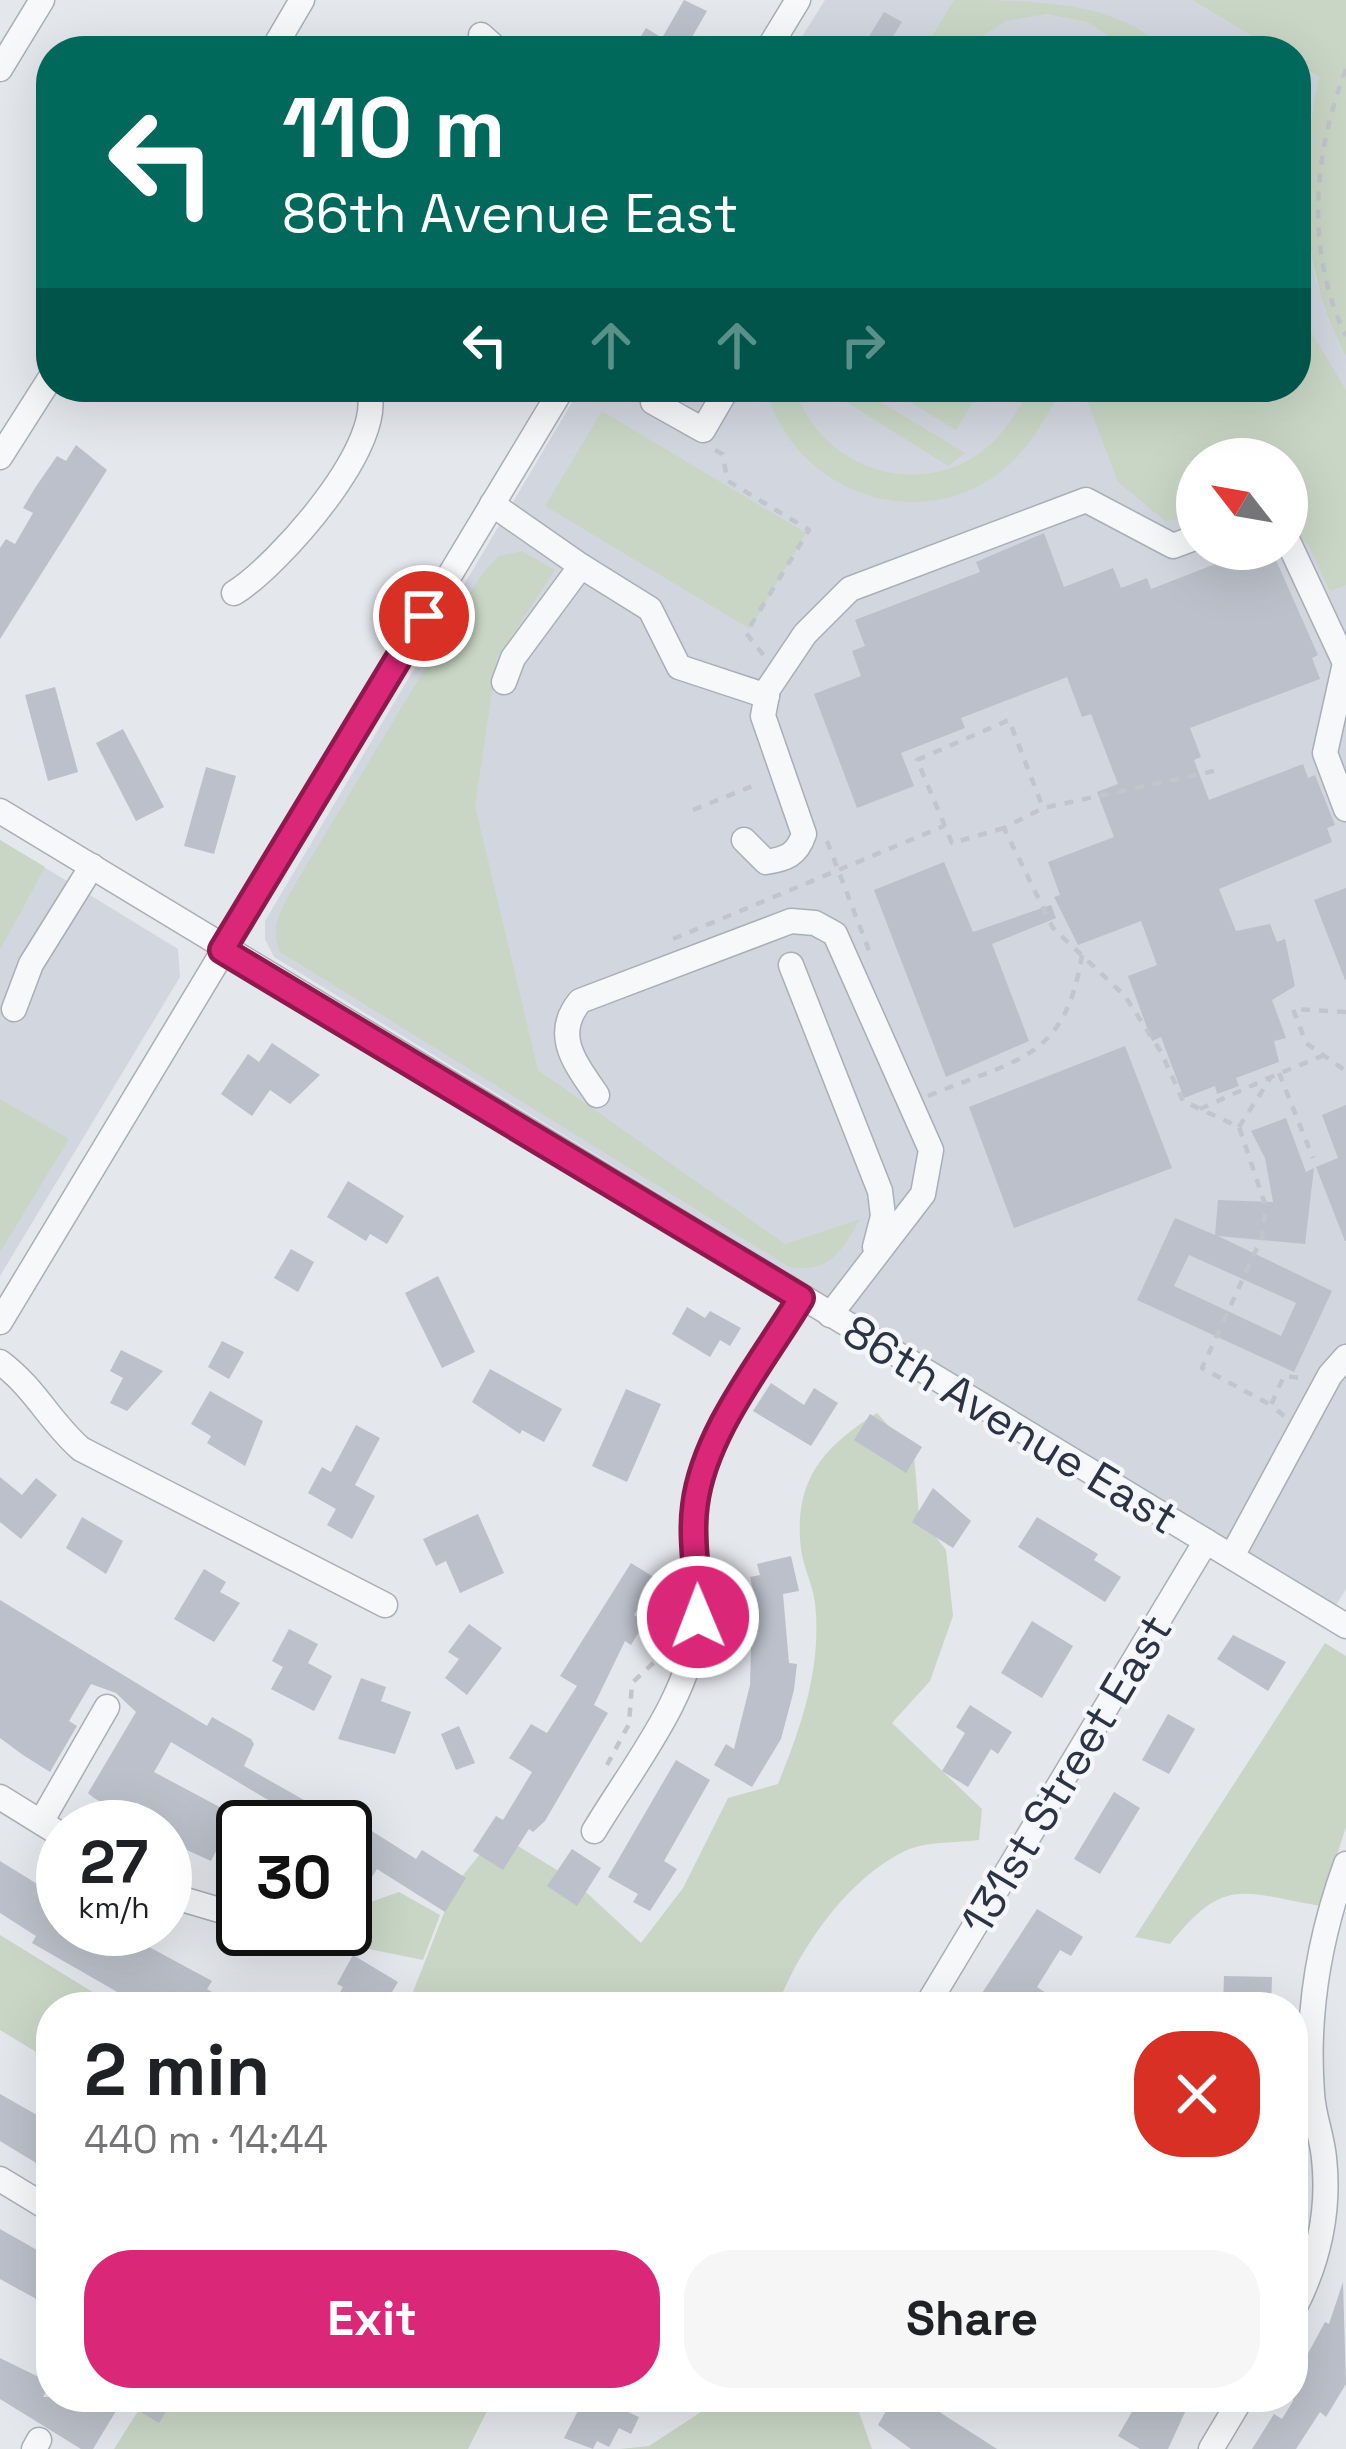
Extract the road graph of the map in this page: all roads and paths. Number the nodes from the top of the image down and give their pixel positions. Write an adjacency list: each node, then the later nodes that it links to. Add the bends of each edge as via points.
1 (42, 0): 6 (street)
2 (302, 0): 4 (street)
3 (798, 0): 5 (street)
4 (281, 36)
5 (776, 36)
6 (0, 69)
7 (1346, 69): 8 (path, via 1317,194 1323,264)
8 (1346, 336)
9 (36, 401): 15 (street)
10 (368, 402): 20 (street, via 370,422 312,516 271,568)
11 (554, 402): 16 (street)
12 (653, 402): 13 (street, via 703,430)
13 (719, 402)
14 (706, 445): 21 (path, via 722,454 728,481 809,530 746,633)
15 (0, 457)
16 (492, 504): 18 (street); 36 (street)
17 (1176, 545): 21 (street, via 1086,500 1035,515 850,589)
18 (580, 566): 22 (street); 23 (street, via 650,609 679,668)
19 (1301, 570): 27 (street, via 1345,664 1325,753)
20 (234, 593)
21 (780, 671): 23 (street)
22 (504, 682)
23 (766, 696): 25 (street, via 763,716)
24 (1214, 771): 26 (path)
25 (784, 773): 28 (path); 32 (street, via 804,834 800,846 766,862)
26 (1042, 808): 30 (path, via 1009,720 917,760); 31 (path)
27 (1346, 809)
28 (693, 810)
29 (0, 811): 33 (street, 86th Avenue East)
30 (944, 826): 31 (path, via 952,843); 34 (path)
31 (1004, 828): 37 (path, via 1053,928)
32 (744, 840)
33 (92, 866): 36 (street, 86th Avenue East); 40 (street, via 31,964)
34 (837, 869): 35 (path); 39 (path)
35 (665, 943)
36 (222, 950): 51 (street, 86th Avenue East); 53 (street)
37 (1082, 955): 46 (path, via 1057,1034 1040,1049); 47 (path, via 1125,996 1183,1101)
38 (791, 965): 50 (street, via 880,1191 883,1216)
39 (878, 972)
40 (14, 1010)
41 (1346, 1012): 42 (path, via 1293,1010 1306,1043)
42 (1324, 1055): 43 (path); 44 (path)
43 (1346, 1071)
44 (1275, 1075): 47 (path); 48 (path); 49 (path)
45 (597, 1095): 50 (street, via 565,1035 580,1000 791,921 836,934 932,1150 923,1193)
46 (927, 1096)
47 (1200, 1109): 48 (path)
48 (1239, 1127): 57 (path, via 1266,1207 1262,1237 1202,1368)
49 (1313, 1158)
50 (871, 1261): 52 (street)
51 (801, 1298): 52 (street, 86th Avenue East); 69 (street, via 707,1461 694,1505 698,1617 687,1671)
52 (830, 1315): 59 (street, 86th Avenue East)
53 (0, 1322)
54 (1346, 1357): 60 (street)
55 (0, 1362): 61 (street, via 30,1384 81,1449)
56 (1305, 1379): 57 (path, via 1284,1376)
57 (1271, 1406): 58 (path, via 1283,1413)
58 (1285, 1427)
59 (1206, 1540): 60 (street, 86th Avenue East); 71 (street, 131st Street East)
60 (1232, 1556): 62 (street, 86th Avenue East)
61 (385, 1606)
62 (1346, 1626)
63 (673, 1638): 65 (path, via 632,1682 626,1733)
64 (107, 1707): 67 (street)
65 (605, 1768)
66 (0, 1797): 68 (street)
67 (65, 1800)
68 (36, 1819)
69 (594, 1831)
70 (1346, 1864): 72 (street, via 1315,1981)
71 (935, 1992)
72 (1308, 2044)
73 (1308, 2114): 76 (street, via 1324,2158 1323,2222)
74 (0, 2179): 75 (street)
75 (36, 2201)
76 (1308, 2277)
77 (1233, 2412): 78 (street)
78 (1211, 2449)

